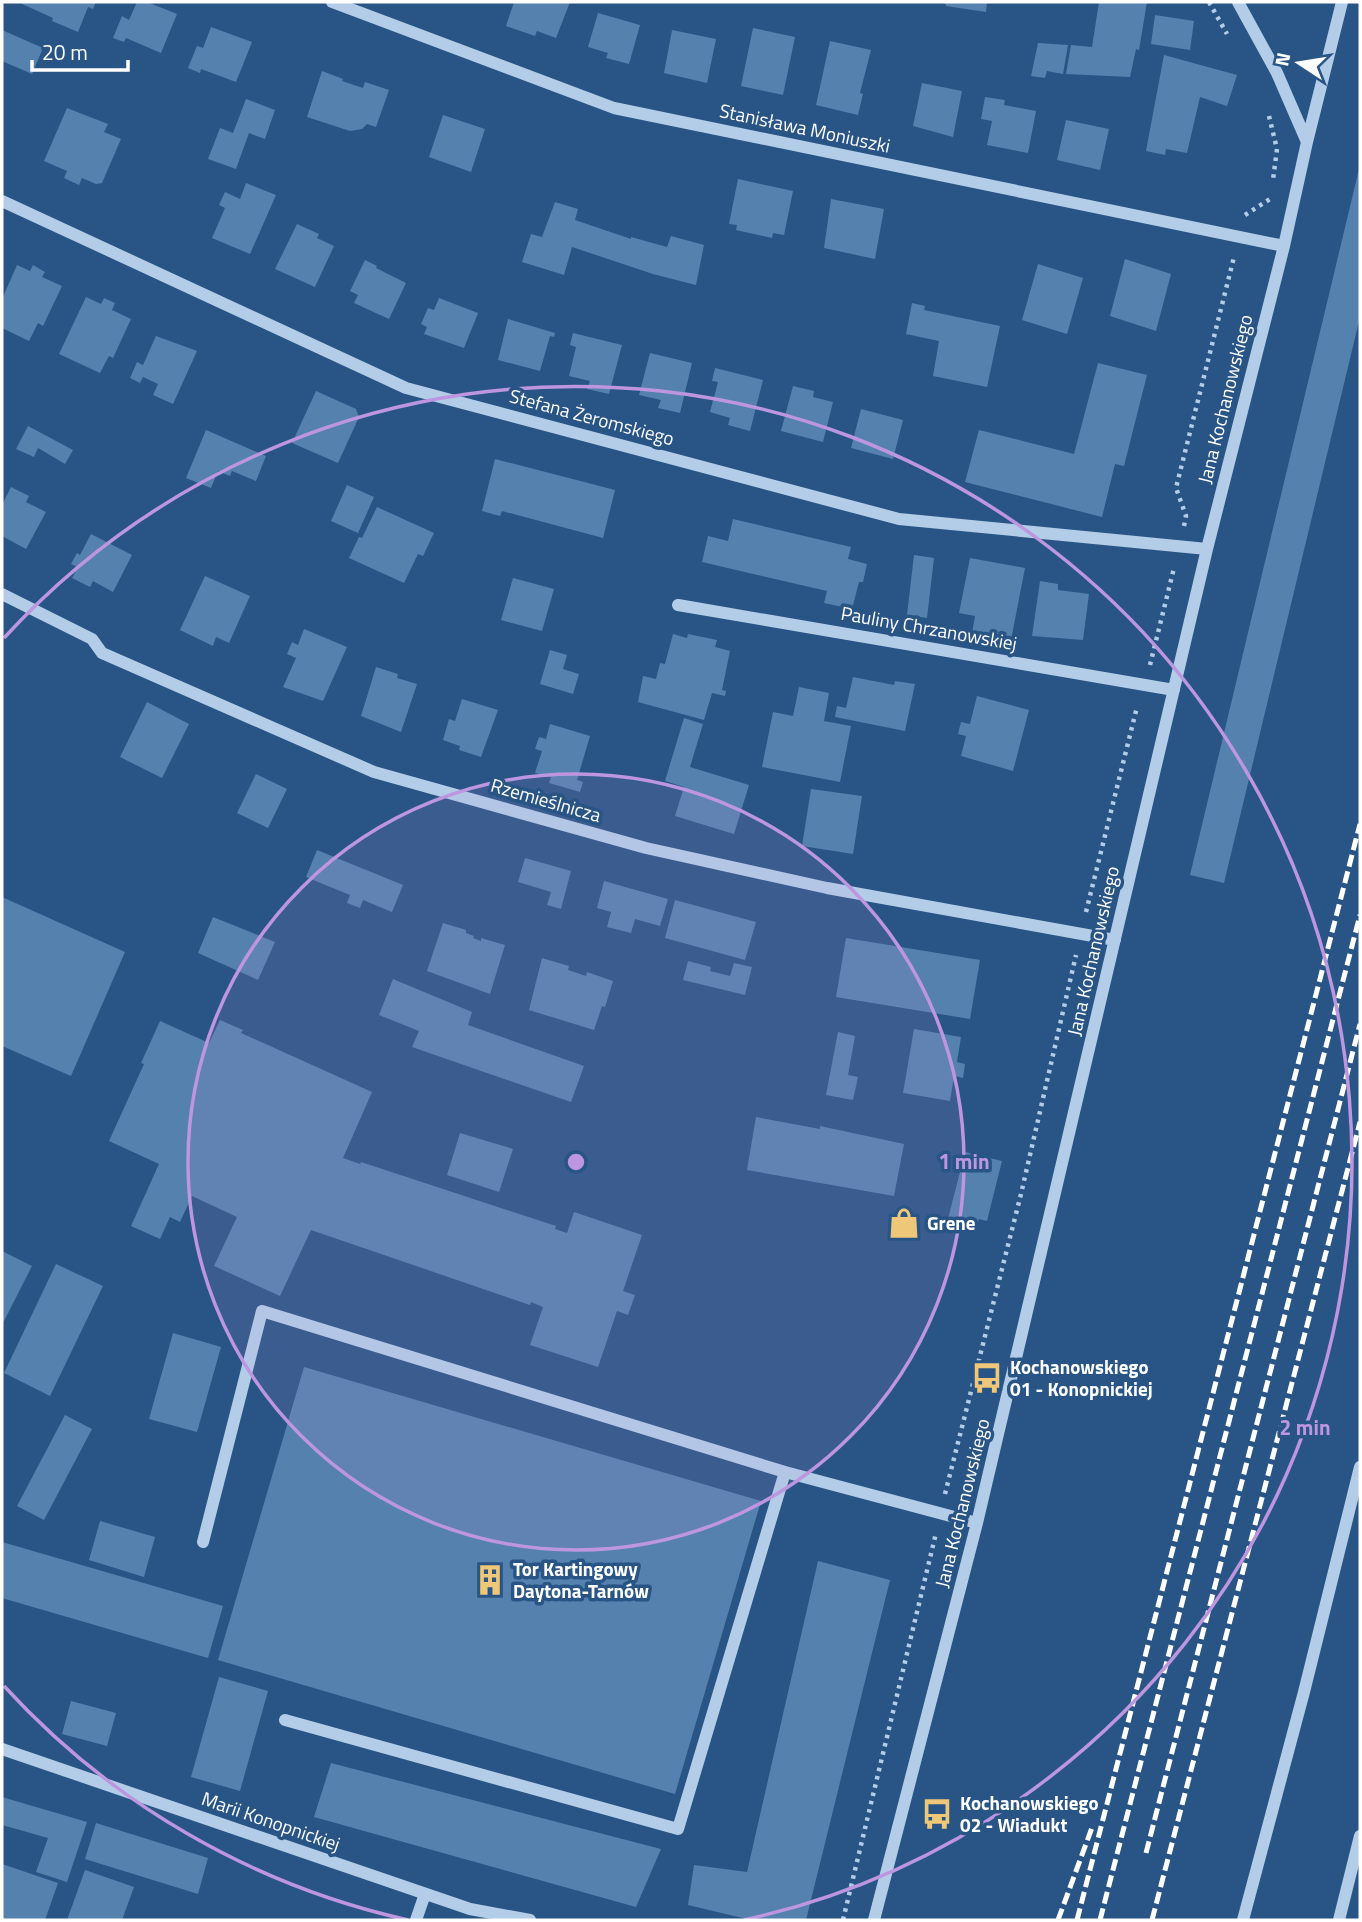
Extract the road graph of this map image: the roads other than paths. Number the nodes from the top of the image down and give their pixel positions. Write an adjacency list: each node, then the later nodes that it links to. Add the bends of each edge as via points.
1 (332, 2): 6 (street, Stanisława Moniuszki, via 614,108)
2 (1238, 2): 4 (street, via 1277,73)
3 (1342, 2): 4 (street, Jana Kochanowskiego)
4 (1307, 142): 6 (street, Jana Kochanowskiego)
5 (2, 201): 7 (street, Stefana Żeromskiego, via 406,388 898,519)
6 (1284, 246): 7 (street, Jana Kochanowskiego)
7 (1207, 549): 10 (street, Jana Kochanowskiego)
8 (2, 594): 11 (street, Rzemieślnicza, via 92,639 102,653 374,772 646,848 827,888)
9 (678, 605): 10 (street, Pauliny Chrzanowskiej)
10 (1174, 691): 11 (street, Jana Kochanowskiego)
11 (1115, 940): 14 (street, Jana Kochanowskiego)
12 (1360, 1466): 23 (street)
13 (785, 1472): 14 (street); 15 (street, via 262,1311); 16 (street, via 678,1829)
14 (977, 1523): 22 (street, Jana Kochanowskiego)
15 (203, 1542)
16 (285, 1720)
17 (2, 1749): 19 (street, Marii Konopnickiej)
18 (1360, 1836): 24 (street)
19 (425, 1894): 20 (street); 21 (street, Marii Konopnickiej, via 470,1909)
20 (415, 1920)
21 (530, 1920)
22 (874, 1920)
23 (1243, 1920)
24 (1339, 1920)

